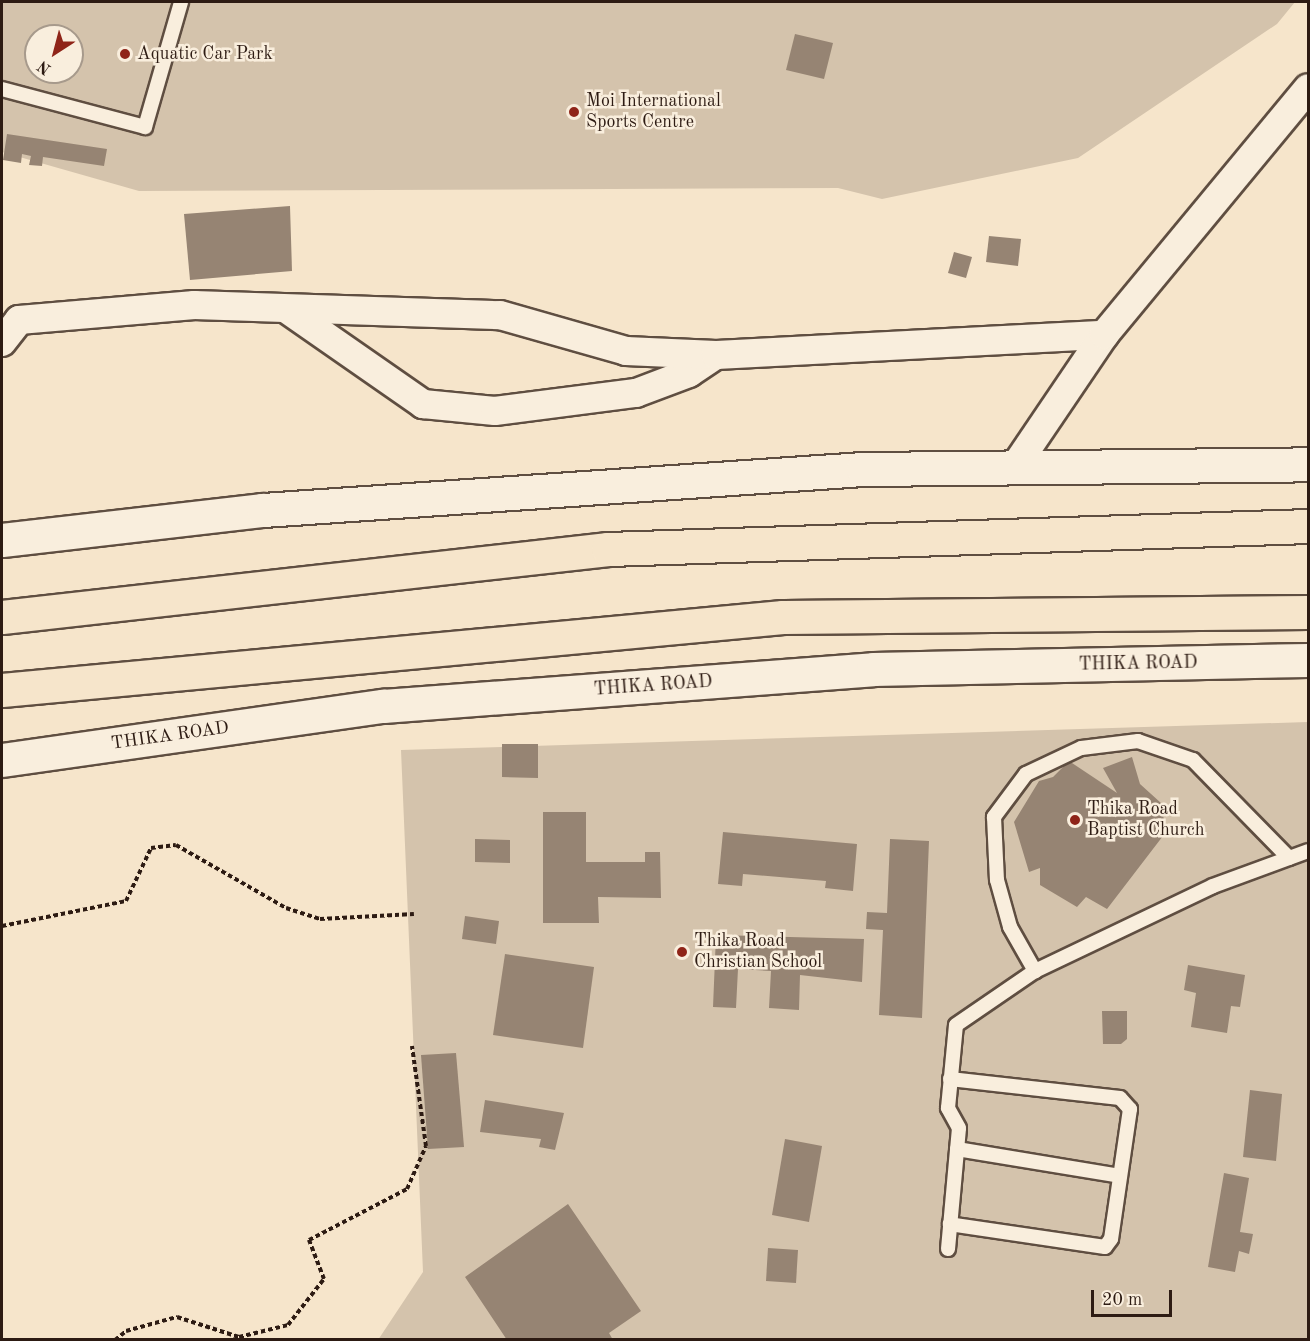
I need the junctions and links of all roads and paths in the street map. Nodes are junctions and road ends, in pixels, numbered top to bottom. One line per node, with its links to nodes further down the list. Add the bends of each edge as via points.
1 (181, 2): 3 (lane, via 145,127)
2 (1308, 88): 6 (street)
3 (2, 89)
4 (288, 310): 5 (street, via 194,305); 8 (street, via 500,315 626,351); 8 (street, via 423,404 495,411 636,393 689,373)
5 (10, 322): 7 (street)
6 (1104, 335): 8 (street); 10 (street)
7 (2, 342)
8 (716, 355)
9 (1308, 464): 10 (main road)
10 (1014, 468): 12 (main road, via 863,469 263,510)
11 (1308, 526): 14 (highway, via 608,549)
12 (2, 540)
13 (1308, 612): 16 (highway, via 783,617)
14 (2, 617)
15 (1308, 660): 17 (main road, THIKA ROAD, via 873,669 383,706)
16 (2, 690)
17 (2, 760)
18 (1308, 851): 19 (lane)
19 (1288, 858): 22 (lane, via 1213,886); 22 (lane, via 1193,760 1138,741 1081,748 1026,774 994,817 998,880 1007,918)
20 (414, 914): 21 (path, via 320,919 286,908 176,845 150,848 126,901)
21 (2, 926)
22 (1035, 971): 24 (lane, via 956,1025)
23 (412, 1046): 29 (path, via 426,1146 407,1189 309,1239 324,1279 288,1325 239,1337 177,1317 126,1331)
24 (950, 1078): 25 (lane, via 948,1108 959,1128); 26 (lane, via 1128,1103)
25 (957, 1149): 26 (lane); 27 (lane)
26 (1120, 1176): 27 (lane, via 1111,1239 1099,1250)
27 (950, 1224): 28 (lane)
28 (948, 1249)
29 (115, 1340)

